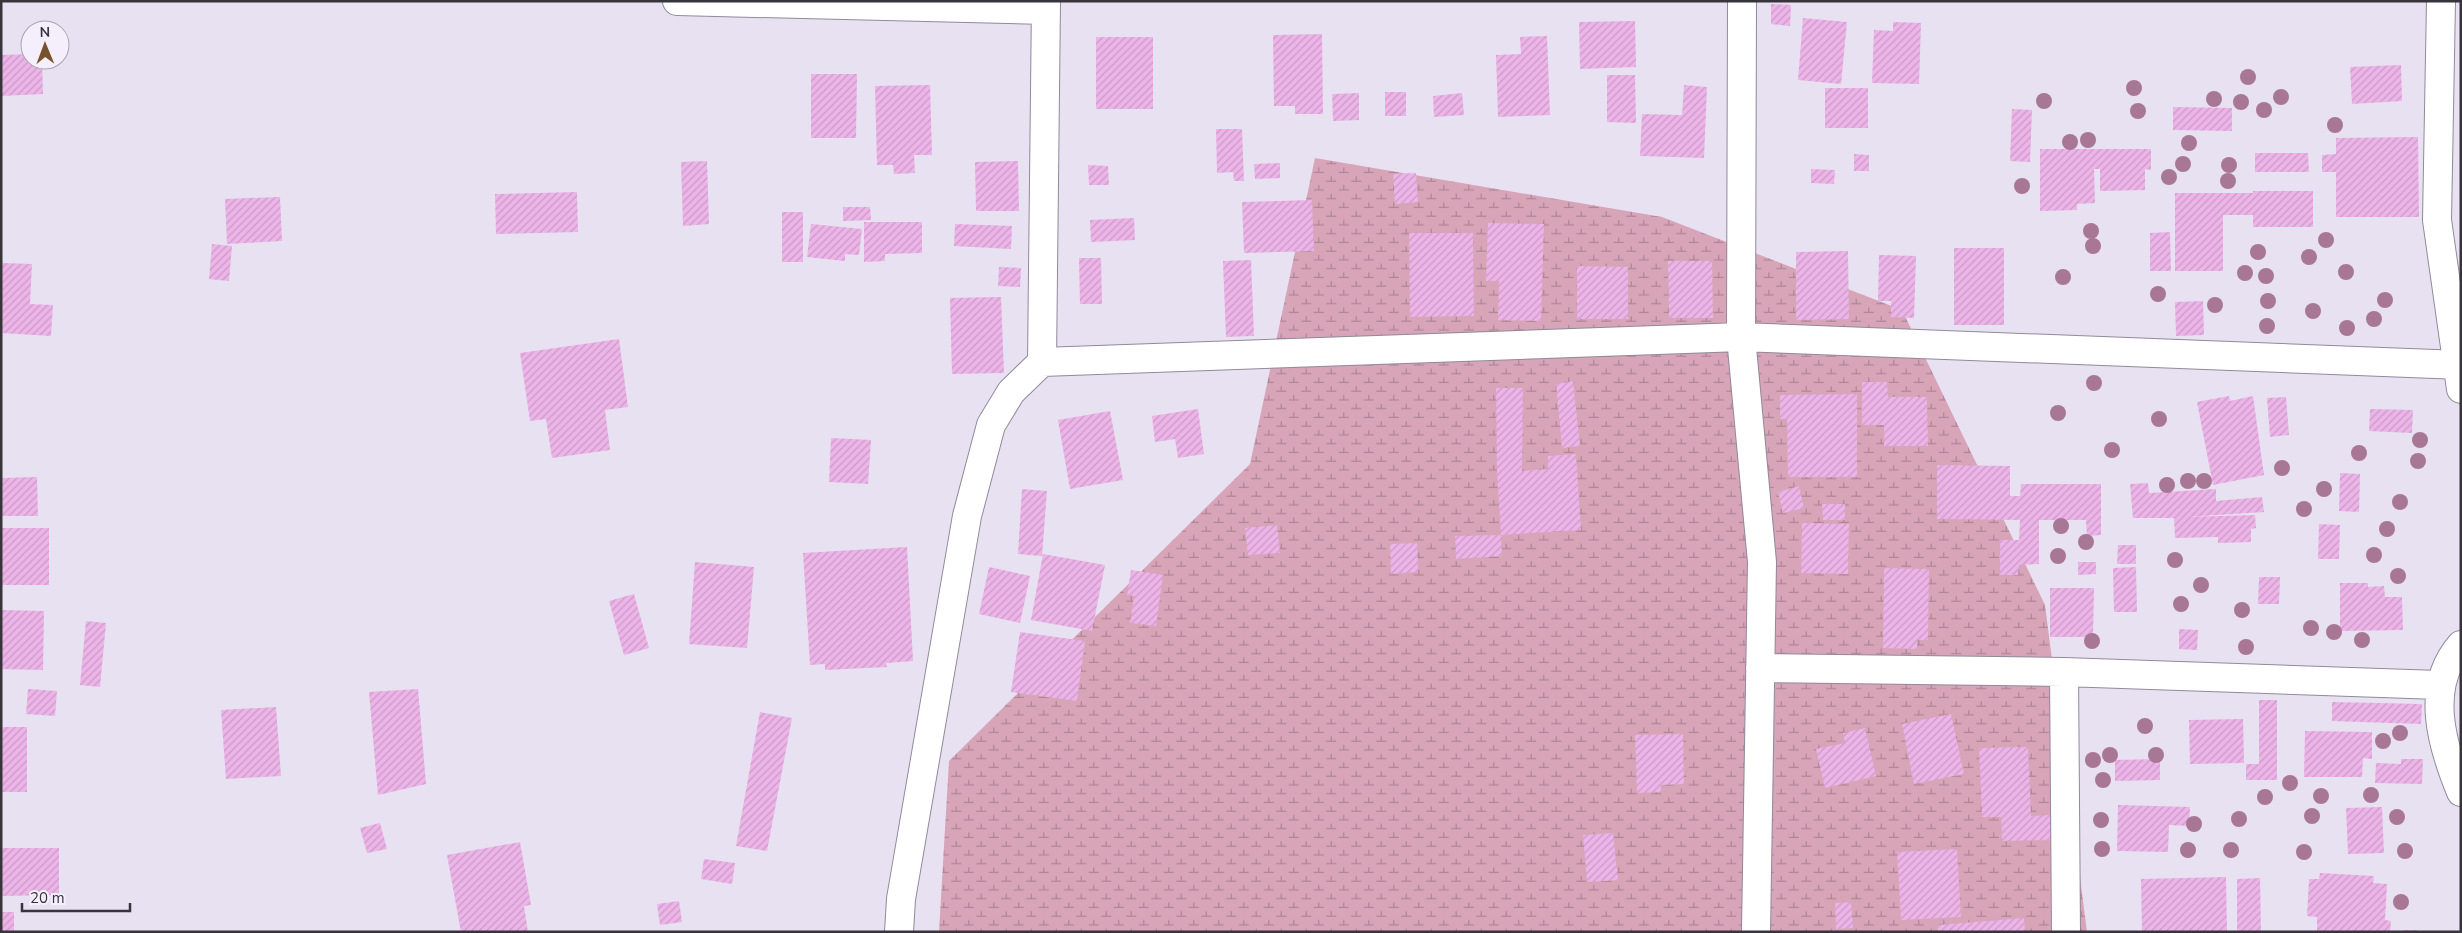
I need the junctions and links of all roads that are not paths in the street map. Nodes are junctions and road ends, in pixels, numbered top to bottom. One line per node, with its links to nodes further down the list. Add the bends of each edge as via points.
1 (677, 1): 4 (street)
2 (1742, 1): 5 (street)
3 (2441, 1): 7 (street, via 2437,220)
4 (1045, 5): 6 (street)
5 (1741, 337): 6 (street); 7 (street); 9 (street, via 1762,562)
6 (1042, 362): 13 (street, via 1011,392 991,425 970,507 901,899)
7 (2459, 373)
8 (2461, 645): 11 (street, via 2452,654)
9 (1760, 668): 10 (street); 14 (street)
10 (2064, 672): 11 (street); 15 (street)
11 (2440, 685): 12 (street, via 2440,726 2450,766)
12 (2461, 792)
13 (899, 932)
14 (1756, 932)
15 (2066, 932)

